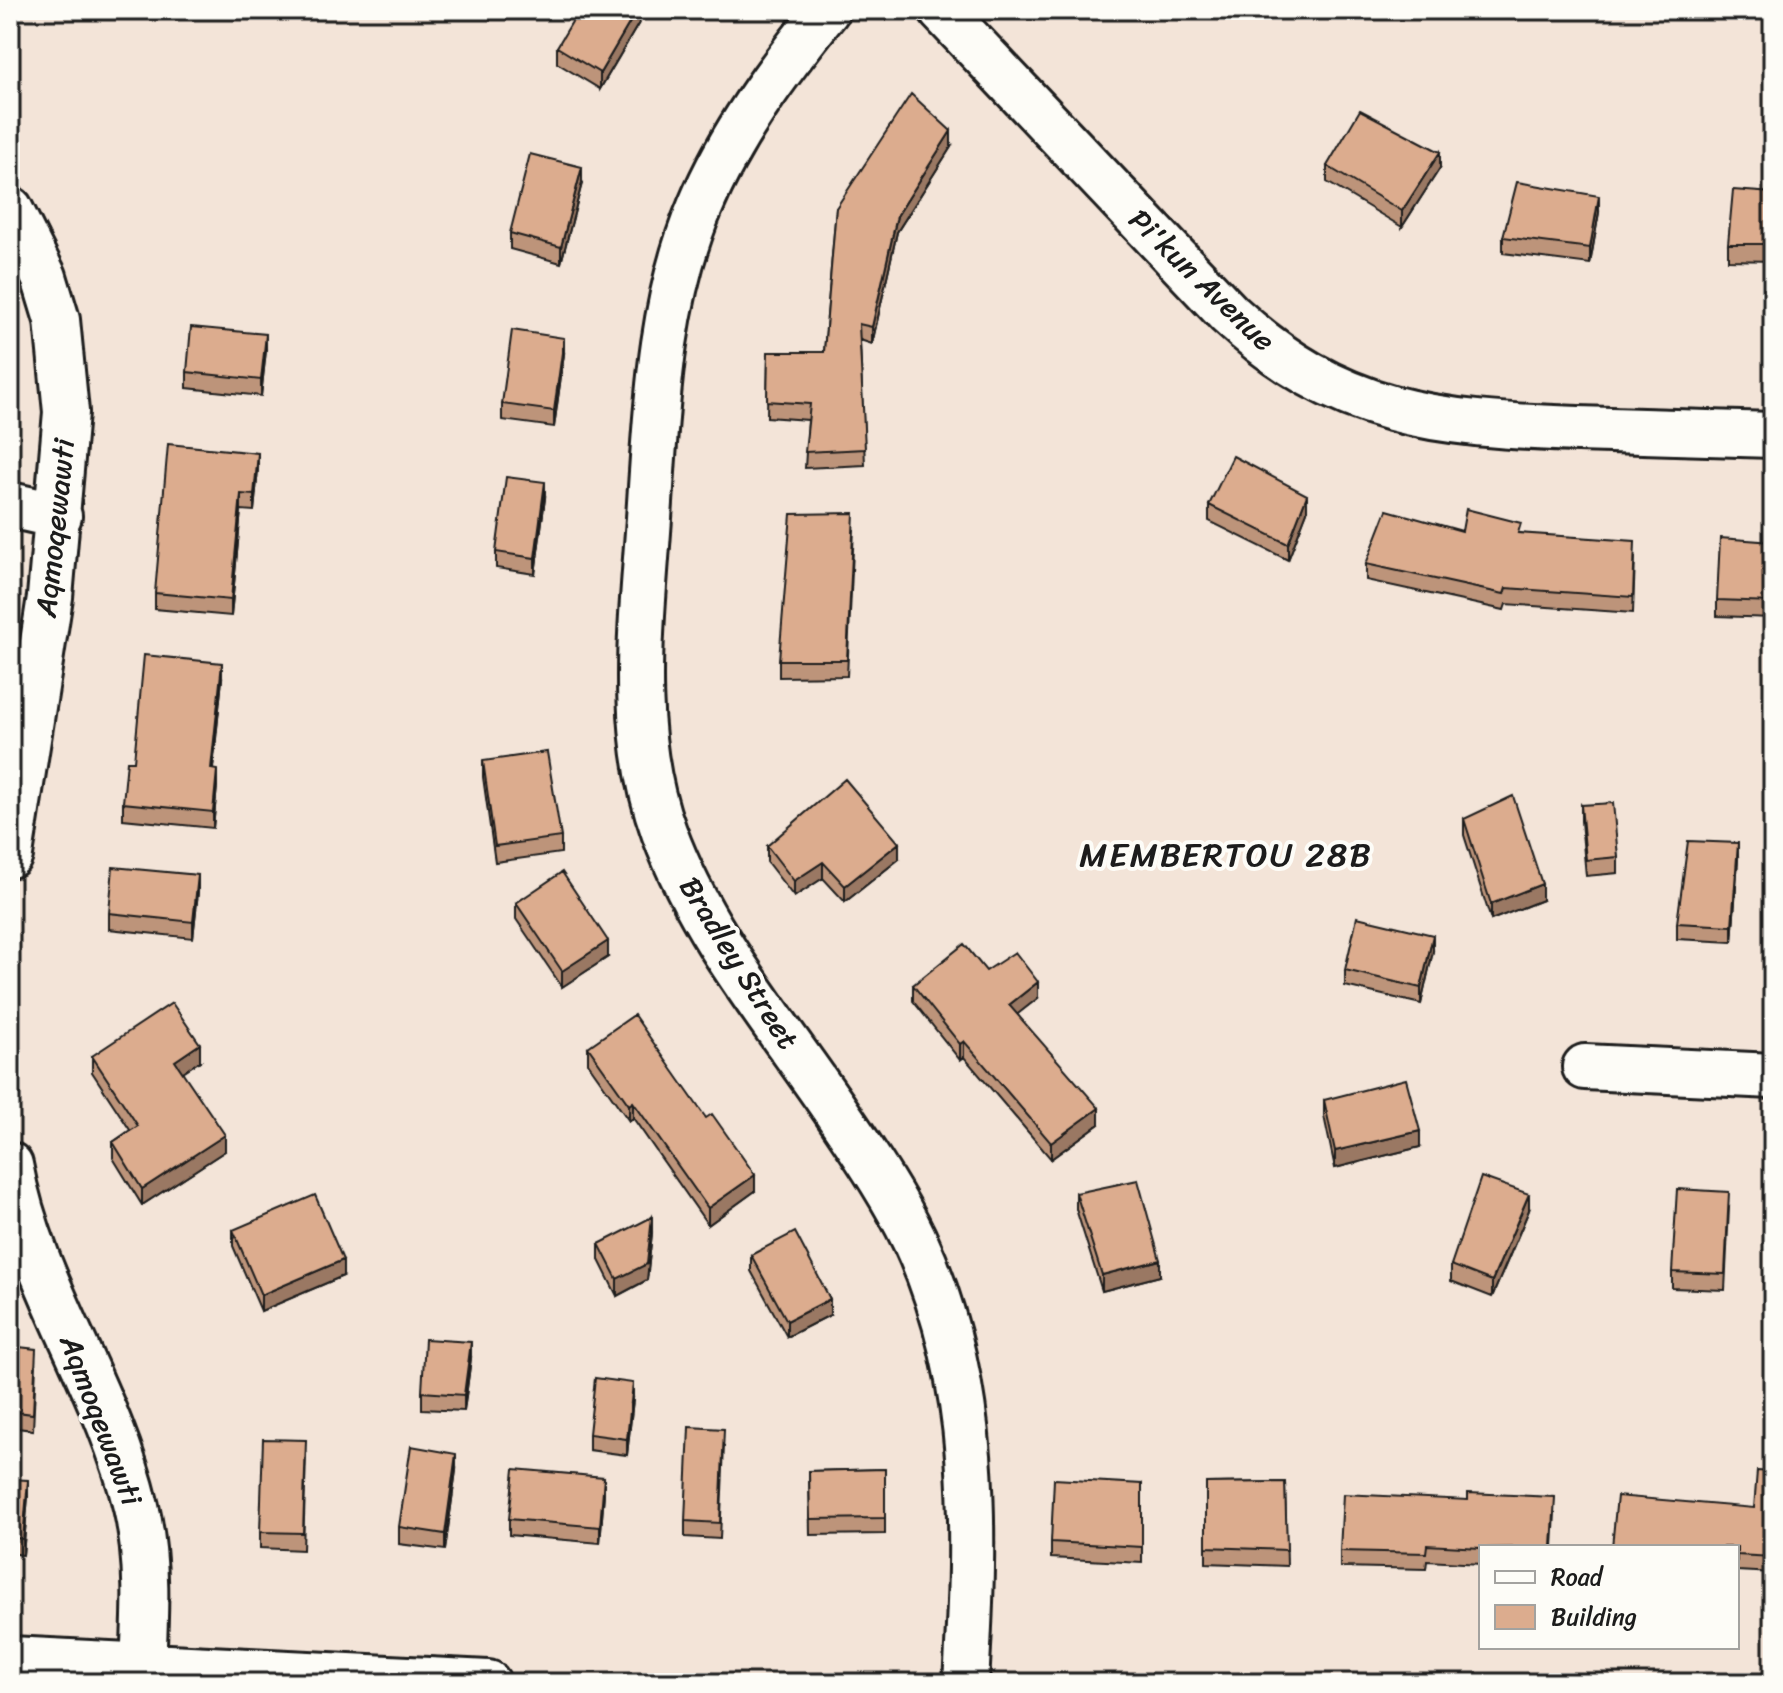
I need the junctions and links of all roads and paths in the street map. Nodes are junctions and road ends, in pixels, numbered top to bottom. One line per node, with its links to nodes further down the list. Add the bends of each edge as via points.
1 (827, 10): 14 (street, Bradley Street, via 733,139 699,208 677,280 657,407 640,688 662,828 690,895 880,1179 913,1238 943,1311 968,1435 972,1580)
2 (941, 10): 4 (street, Pi'kun Avenue, via 1229,314 1309,376 1369,402 1447,421)
3 (10, 209): 6 (street, Aqmoqewawti, via 44,277 61,350 66,412)
4 (1773, 435)
5 (10, 505): 6 (street)
6 (59, 516): 7 (street, Aqmoqewawti)
7 (10, 855)
8 (1585, 1067): 9 (street)
9 (1773, 1076)
10 (10, 1165): 12 (street, Aqmoqewawti, via 29,1239 92,1382 136,1507 147,1586)
11 (10, 1659): 12 (street)
12 (142, 1674): 13 (street)
13 (488, 1683)
14 (966, 1683)

